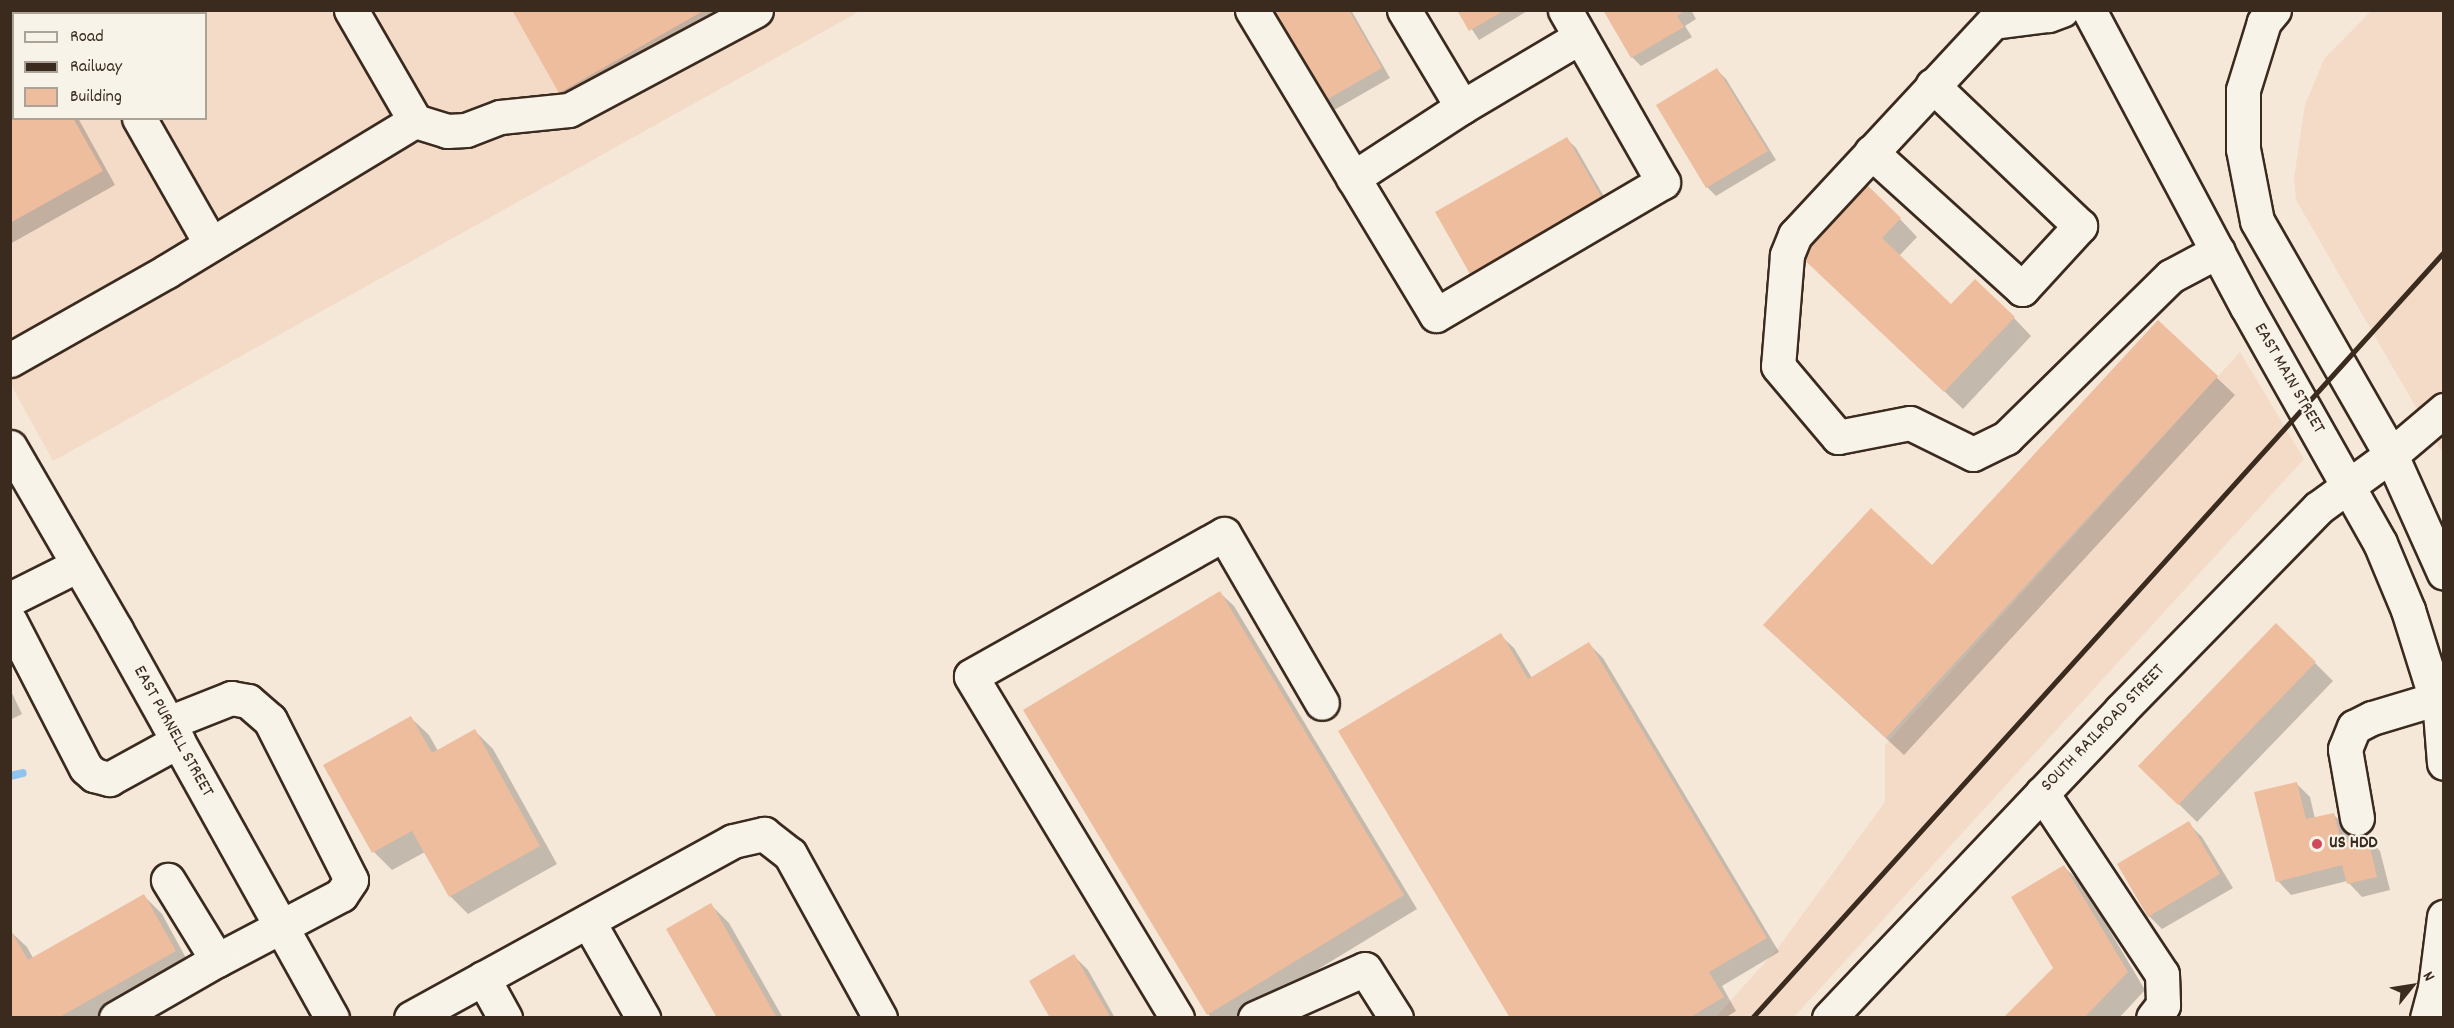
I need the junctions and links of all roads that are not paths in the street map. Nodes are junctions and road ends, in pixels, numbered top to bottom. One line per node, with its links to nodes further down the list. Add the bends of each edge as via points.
1 (351, 10): 12 (street)
2 (756, 10): 12 (street, via 569,110 500,117 466,130 447,131)
3 (1252, 10): 14 (street)
4 (1404, 10): 10 (street)
5 (2062, 10): 9 (street, via 1993,22)
6 (2089, 10): 16 (street, EAST MAIN STREET)
7 (2274, 10): 20 (street, via 2264,22 2243,90 2243,149 2258,221)
8 (1572, 24): 10 (street); 14 (street, via 1663,182 1436,315)
9 (1932, 85): 13 (street); 13 (street, via 2080,226 2073,234 2022,289)
10 (1462, 107): 14 (street)
11 (141, 120): 15 (street)
12 (415, 122): 15 (street)
13 (1871, 152): 16 (street, via 1795,236 1787,255 1778,366 1838,437 1910,423 1973,454 2006,438 2172,276)
14 (1353, 178)
15 (211, 244): 17 (street)
16 (2218, 251): 21 (street, EAST MAIN STREET)
17 (10, 360)
18 (2444, 410): 20 (street, SOUTH RAILROAD STREET)
19 (10, 447): 22 (street, EAST PURNELL STREET)
20 (2391, 455): 21 (street, SOUTH RAILROAD STREET); 23 (street)
21 (2349, 485): 26 (street, EAST MAIN STREET, via 2380,543 2408,610); 30 (street, SOUTH RAILROAD STREET, via 2318,508)
22 (78, 564): 24 (street); 28 (street, EAST PURNELL STREET)
23 (2444, 573)
24 (10, 598)
25 (10, 621): 28 (street, via 86,768 94,775 109,779)
26 (2435, 699): 29 (street, EAST MAIN STREET, via 2440,712); 31 (street, via 2354,727 2345,749)
27 (1323, 703): 44 (street, via 1224,534 971,676)
28 (173, 732): 35 (street, EAST PURNELL STREET); 35 (street, via 231,698 248,701 270,720 351,880 341,895)
29 (2444, 763)
30 (2042, 793): 47 (street, SOUTH RAILROAD STREET); 48 (street, via 2162,974 2163,1005)
31 (2357, 818)
32 (168, 880): 36 (street)
33 (2444, 917): 49 (street, via 2435,988)
34 (588, 921): 37 (street); 42 (street); 43 (street, via 733,841 764,834 790,854)
35 (281, 926): 36 (street); 39 (street, EAST PURNELL STREET)
36 (217, 960): 38 (street)
37 (483, 978): 40 (street); 41 (street)
38 (117, 1017)
39 (332, 1017)
40 (411, 1017)
41 (505, 1017)
42 (644, 1017)
43 (880, 1017)
44 (1177, 1017)
45 (1255, 1017): 46 (street, via 1365,969)
46 (1396, 1017)
47 (1829, 1017)
48 (2153, 1017)
49 (2427, 1017)

